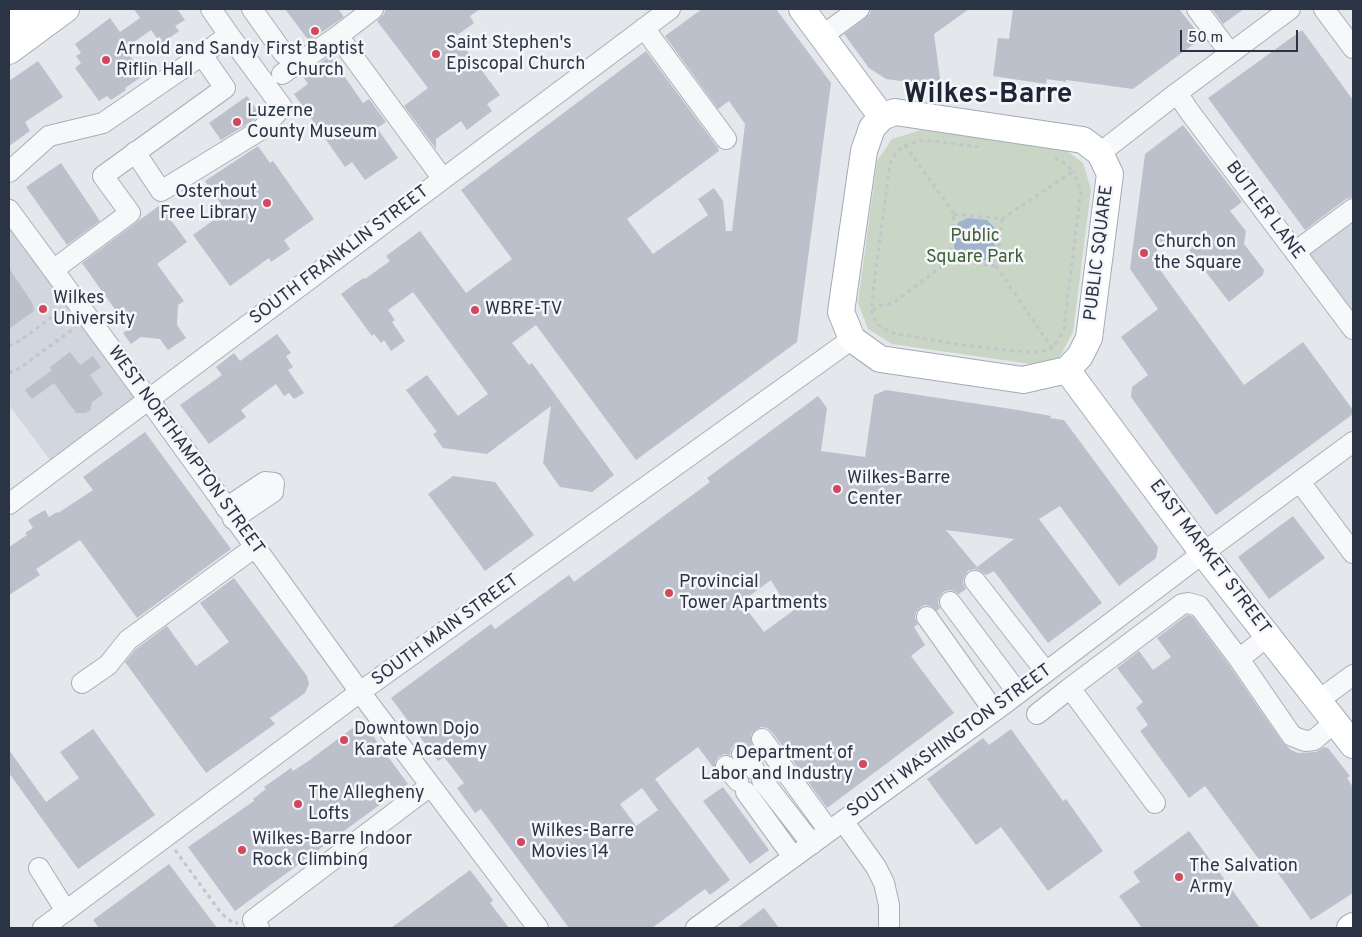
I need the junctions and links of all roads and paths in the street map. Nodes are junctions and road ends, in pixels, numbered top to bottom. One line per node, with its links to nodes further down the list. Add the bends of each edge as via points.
1 (34, 9): 12 (main road)
2 (66, 9): 18 (main road)
3 (211, 9): 14 (street)
4 (252, 9): 15 (street, via 283,64)
5 (373, 9): 15 (street)
6 (670, 9): 13 (street, SOUTH FRANKLIN STREET)
7 (802, 9): 16 (main road)
8 (859, 9): 16 (street)
9 (1197, 9): 19 (street)
10 (1290, 9): 19 (street)
11 (1324, 9): 17 (street)
12 (9, 27)
13 (644, 28): 23 (street); 31 (street, SOUTH FRANKLIN STREET)
14 (229, 35): 20 (street); 26 (street, via 282,107 262,129 161,191)
15 (338, 36): 31 (street)
16 (822, 36): 22 (main road)
17 (1353, 48)
18 (9, 51)
19 (1230, 53): 21 (street)
20 (202, 55): 26 (street, via 225,88); 30 (street, via 103,123 49,136)
21 (1177, 93): 27 (street); 36 (street, BUTLER LANE)
22 (882, 117): 27 (main road, via 895,112 1083,140); 44 (main road, via 872,128 864,151 842,303 841,312)
23 (726, 139)
24 (904, 145): 25 (path, via 926,140); 34 (path); 41 (path, via 890,164)
25 (986, 148)
26 (135, 152): 39 (street, via 103,176 130,213)
27 (1100, 153): 47 (main road, PUBLIC SQUARE, via 1110,174 1090,338)
28 (1053, 156): 29 (path)
29 (1073, 170): 35 (path); 46 (path, via 1081,190 1064,328)
30 (9, 172)
31 (443, 179): 49 (street, SOUTH FRANKLIN STREET)
32 (1353, 209): 36 (street)
33 (9, 210): 39 (street, WEST NORTHAMPTON STREET)
34 (954, 214): 35 (path); 37 (path)
35 (1002, 220): 38 (path)
36 (1295, 252): 43 (street, BUTLER LANE)
37 (949, 261): 38 (path); 41 (path, via 893,303)
38 (996, 266): 46 (path)
39 (52, 270): 49 (street, WEST NORTHAMPTON STREET)
40 (63, 308): 45 (path)
41 (872, 310): 46 (path, via 878,325 892,333 1026,352)
42 (79, 326): 48 (path)
43 (1353, 329)
44 (852, 339): 47 (main road, via 880,359 1023,380); 64 (street, SOUTH MAIN STREET)
45 (9, 346)
46 (1052, 348)
47 (1067, 370): 54 (main road, EAST MARKET STREET)
48 (9, 373)
49 (149, 400): 52 (street, SOUTH FRANKLIN STREET); 53 (street, WEST NORTHAMPTON STREET)
50 (1353, 442): 51 (street, SOUTH WASHINGTON STREET)
51 (1300, 482): 54 (street, SOUTH WASHINGTON STREET); 55 (street)
52 (9, 504)
53 (255, 547): 63 (street, via 128,640 108,665); 64 (street, WEST NORTHAMPTON STREET)
54 (1203, 553): 59 (main road, EAST MARKET STREET); 61 (street, SOUTH WASHINGTON STREET)
55 (1353, 553)
56 (975, 581): 61 (street)
57 (950, 602): 65 (street)
58 (927, 618): 68 (street)
59 (1268, 636): 60 (street); 67 (main road, EAST MARKET STREET)
60 (1239, 659): 66 (street, via 1199,606 1188,602); 70 (street, via 1292,736 1305,741 1314,740)
61 (1043, 674): 65 (street, SOUTH WASHINGTON STREET); 66 (street)
62 (1353, 675): 67 (street)
63 (82, 682)
64 (360, 692): 75 (street, WEST NORTHAMPTON STREET); 78 (street, SOUTH MAIN STREET)
65 (1018, 693): 68 (street, SOUTH WASHINGTON STREET)
66 (1063, 693): 69 (street); 76 (street)
67 (1319, 700): 70 (main road, EAST MARKET STREET)
68 (994, 710): 77 (street, SOUTH WASHINGTON STREET)
69 (1037, 714)
70 (1335, 722): 72 (main road, EAST MARKET STREET)
71 (762, 739): 77 (street)
72 (1353, 745)
73 (753, 767): 79 (street)
74 (737, 780): 80 (street)
75 (430, 786): 83 (street); 86 (street, WEST NORTHAMPTON STREET)
76 (1155, 803)
77 (836, 826): 79 (street, SOUTH WASHINGTON STREET); 88 (street, via 876,867 889,905)
78 (166, 837): 82 (street, SOUTH MAIN STREET); 83 (path, via 221,913 233,923)
79 (812, 844): 80 (street, SOUTH WASHINGTON STREET)
80 (794, 857): 87 (street, SOUTH WASHINGTON STREET)
81 (39, 868): 82 (street)
82 (66, 911): 85 (street, SOUTH MAIN STREET)
83 (256, 924)
84 (1353, 926): 89 (main road)
85 (43, 928)
86 (538, 928)
87 (696, 928)
88 (889, 928)
89 (1350, 928)

